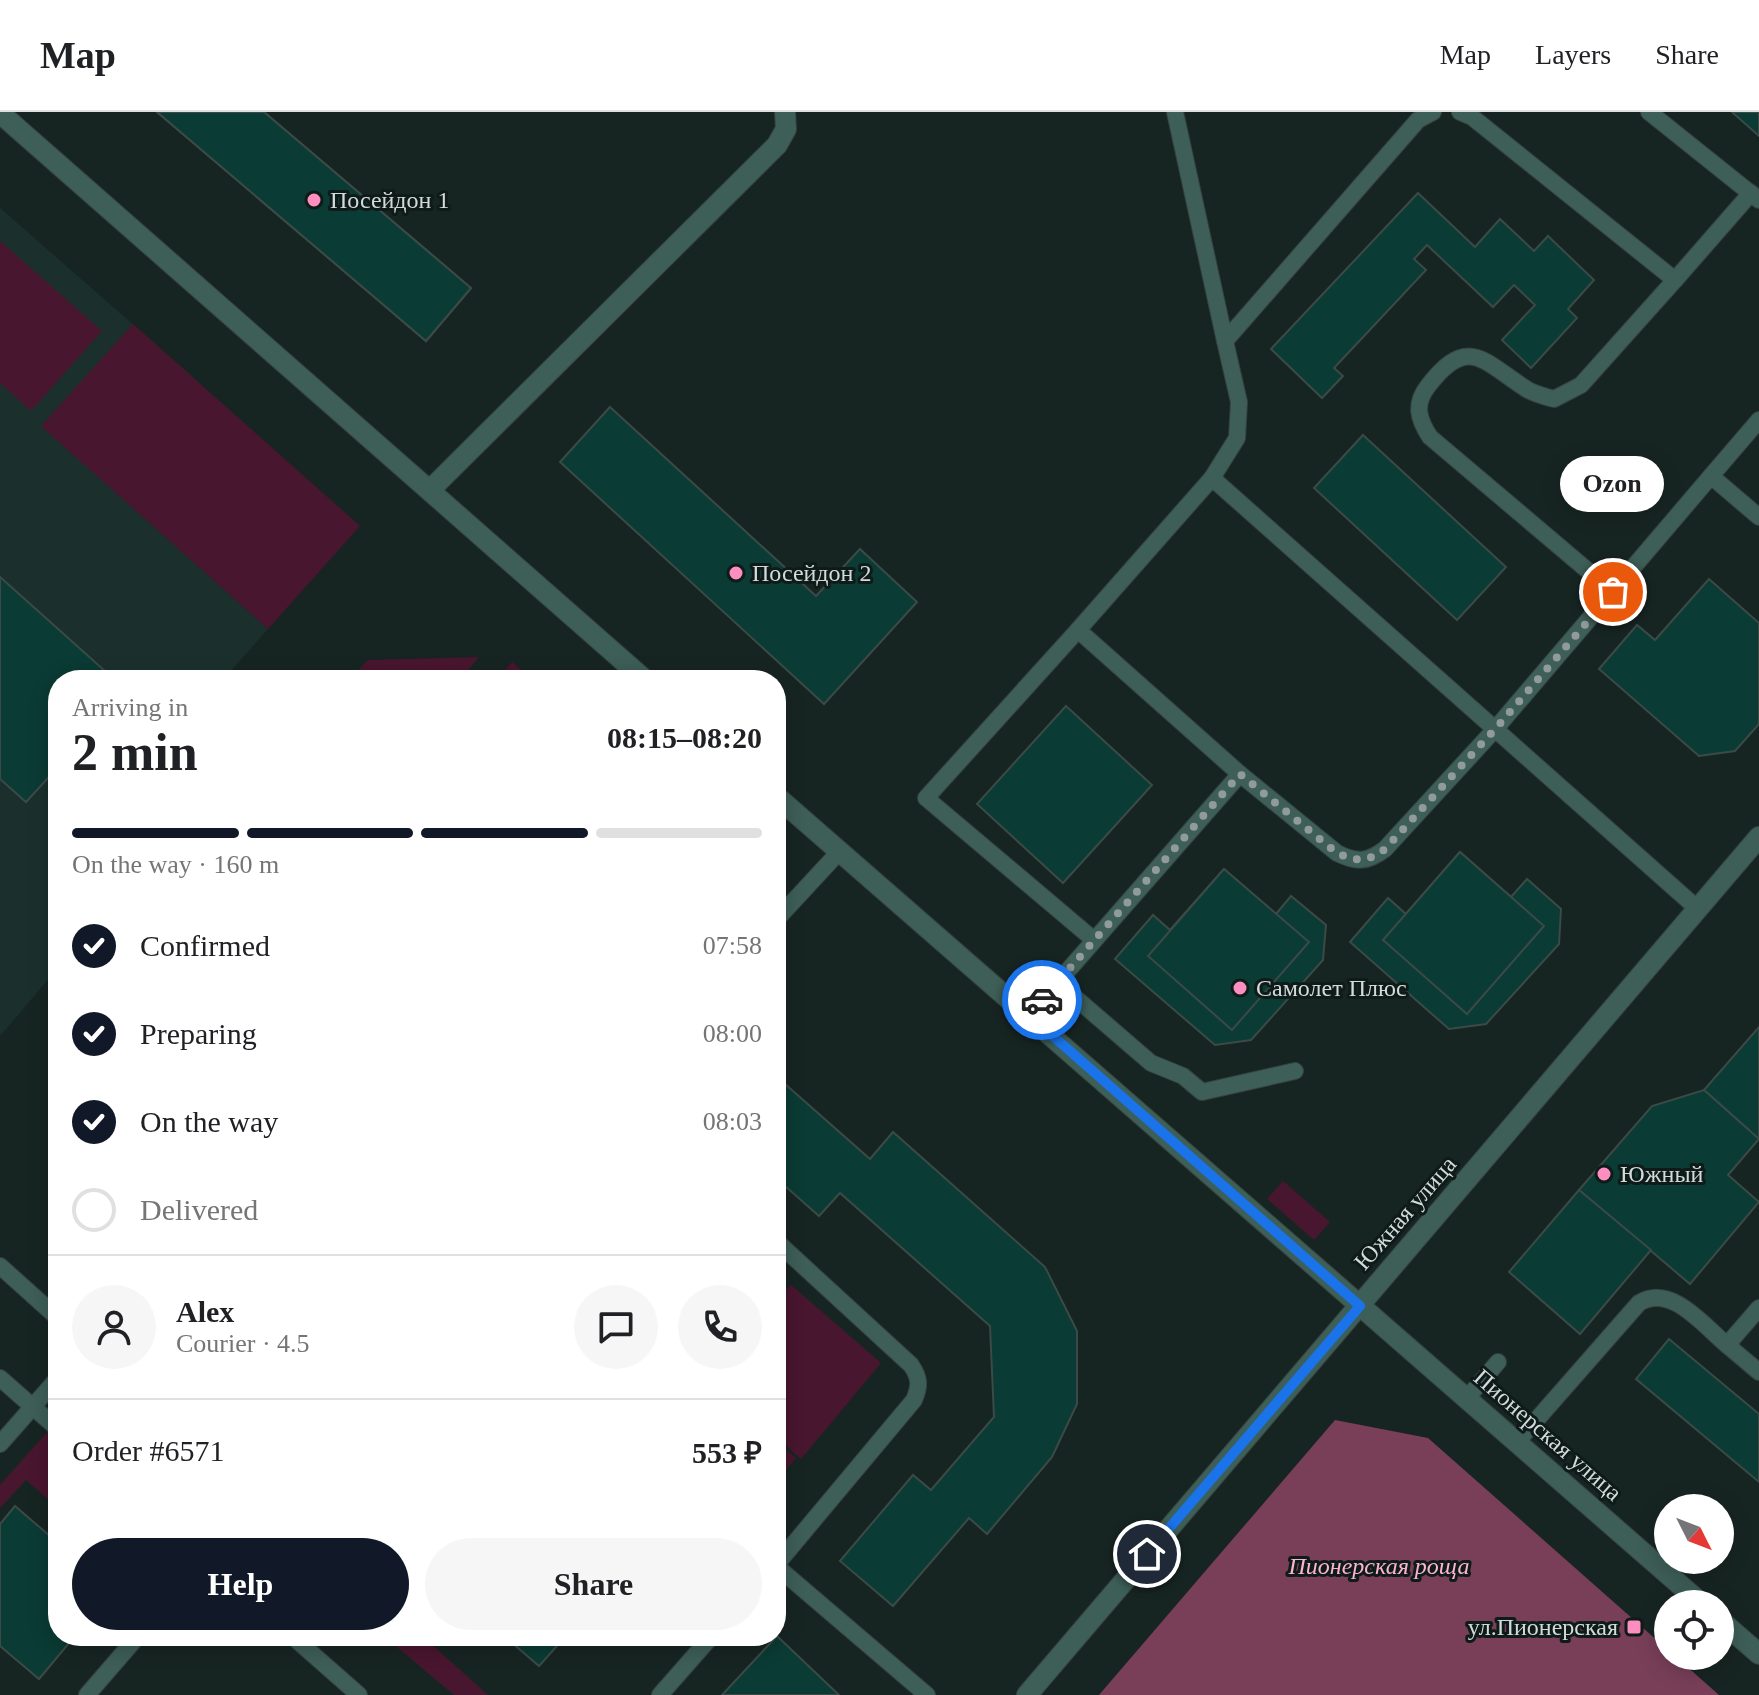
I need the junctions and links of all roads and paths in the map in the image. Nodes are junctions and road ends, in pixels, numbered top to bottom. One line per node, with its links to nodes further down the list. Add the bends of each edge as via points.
1 (785, 112): 13 (street, via 786,129 777,145)
2 (1175, 112): 9 (lane)
3 (1433, 112): 9 (lane, via 1418,120)
4 (1460, 112): 8 (lane)
5 (1649, 112): 7 (lane)
6 (0, 113): 13 (street)
7 (1755, 197): 8 (lane)
8 (1675, 280): 15 (lane, via 1581,385 1554,399 1527,390 1478,355 1446,366 1418,404 1420,422 1430,437)
9 (1225, 341): 12 (lane, via 1239,402 1237,438)
10 (1759, 420): 11 (lane)
11 (1711, 476): 14 (lane); 15 (lane)
12 (1212, 478): 16 (lane); 18 (lane)
13 (431, 489): 17 (street)
14 (1759, 517)
15 (1613, 592): 18 (lane)
16 (1078, 630): 19 (lane); 25 (lane, via 926,798)
17 (634, 670)
18 (1497, 727): 19 (lane, via 1371,860 1353,861 1337,853); 24 (lane)
19 (1240, 774): 25 (lane)
20 (786, 805): 22 (street, Пионерская улица)
21 (1759, 837): 24 (street, Южная улица)
22 (839, 852): 23 (lane); 27 (street, Пионерская улица)
23 (786, 909)
24 (1699, 910): 31 (street, Южная улица)
25 (1094, 940): 26 (lane)
26 (1057, 982): 27 (lane); 28 (lane, via 1151,1063 1183,1076 1202,1092)
27 (1029, 1015): 31 (street, Пионерская улица)
28 (1295, 1071)
29 (786, 1250): 44 (lane, via 911,1365 919,1388)
30 (0, 1266): 33 (lane)
31 (1360, 1306): 39 (street, Пионерская улица); 56 (street, Южная улица)
32 (1759, 1308): 34 (lane)
33 (48, 1309)
34 (1727, 1345): 36 (lane); 42 (lane, via 1673,1300 1649,1296)
35 (1498, 1362): 39 (lane)
36 (1759, 1372)
37 (0, 1378): 40 (lane)
38 (48, 1390): 40 (lane)
39 (1467, 1398): 42 (street, Пионерская улица)
40 (33, 1407): 41 (lane); 43 (lane)
41 (48, 1420)
42 (1517, 1442): 46 (street, Пионерская улица)
43 (0, 1444)
44 (786, 1553)
45 (786, 1574): 55 (lane)
46 (1686, 1590)
47 (1734, 1632): 51 (street)
48 (129, 1646): 52 (lane)
49 (303, 1646): 53 (lane)
50 (702, 1646): 54 (lane)
51 (1759, 1654)
52 (87, 1695)
53 (359, 1695)
54 (660, 1695)
55 (927, 1695)
56 (1027, 1695)

